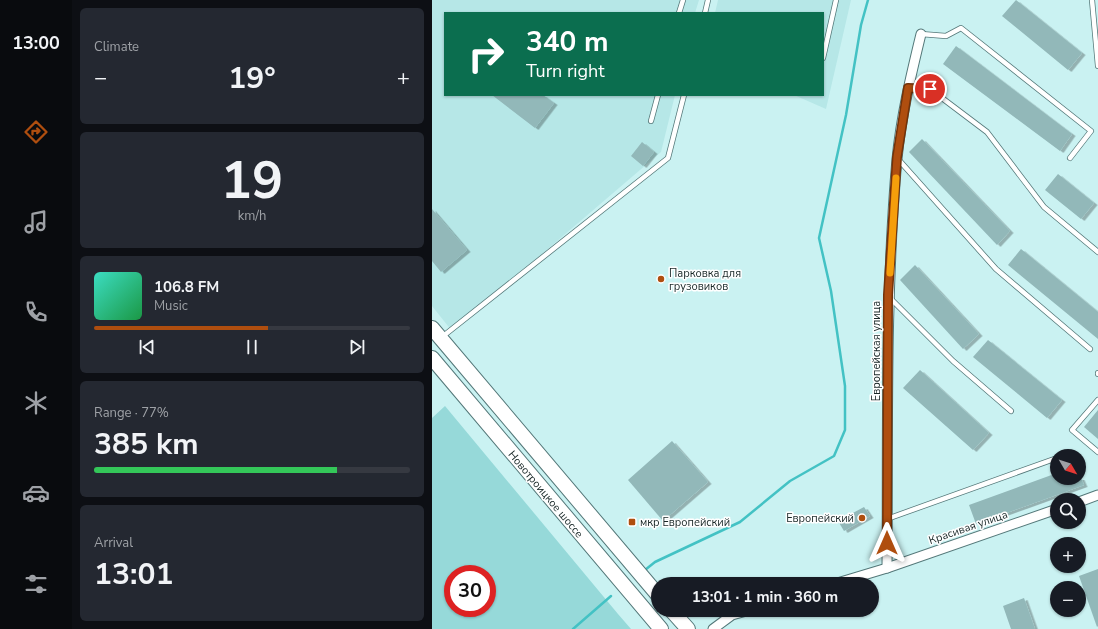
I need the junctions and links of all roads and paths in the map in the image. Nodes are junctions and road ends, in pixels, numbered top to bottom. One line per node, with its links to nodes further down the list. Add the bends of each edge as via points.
1 (683, 0): 5 (lane)
2 (708, 0): 6 (lane)
3 (836, 0): 8 (lane)
4 (1093, 0): 9 (lane)
5 (679, 12)
6 (705, 12)
7 (920, 34): 10 (street, Европейская улица); 15 (lane, via 946,36 961,28 1091,131)
8 (824, 54)
9 (1098, 66)
10 (908, 88): 14 (street, Европейская улица); 16 (lane, via 930,89 987,132 1044,207)
11 (658, 96): 13 (lane)
12 (684, 96): 18 (lane, via 668,158)
13 (651, 122)
14 (897, 157): 17 (street, Европейская улица); 19 (lane, via 996,269)
15 (1070, 158)
16 (1098, 252)
17 (888, 295): 22 (lane, via 953,361); 28 (street, Европейская улица)
18 (436, 333): 31 (main road, Новотроицкое шоссе)
19 (1090, 349)
20 (432, 358): 34 (main road, Новотроицкое шоссе)
21 (1098, 400): 23 (lane, via 1072,430)
22 (1011, 411)
23 (1098, 452)
24 (1050, 461): 28 (lane)
25 (1098, 495): 26 (street)
26 (1086, 499)
27 (1050, 511): 29 (street, Красивая улица)
28 (888, 519): 29 (street, Европейская улица)
29 (887, 568): 30 (street)
30 (857, 577)
31 (651, 587)
32 (677, 617): 35 (main road)
33 (729, 617): 36 (street)
34 (661, 629)
35 (688, 629)
36 (713, 629)

